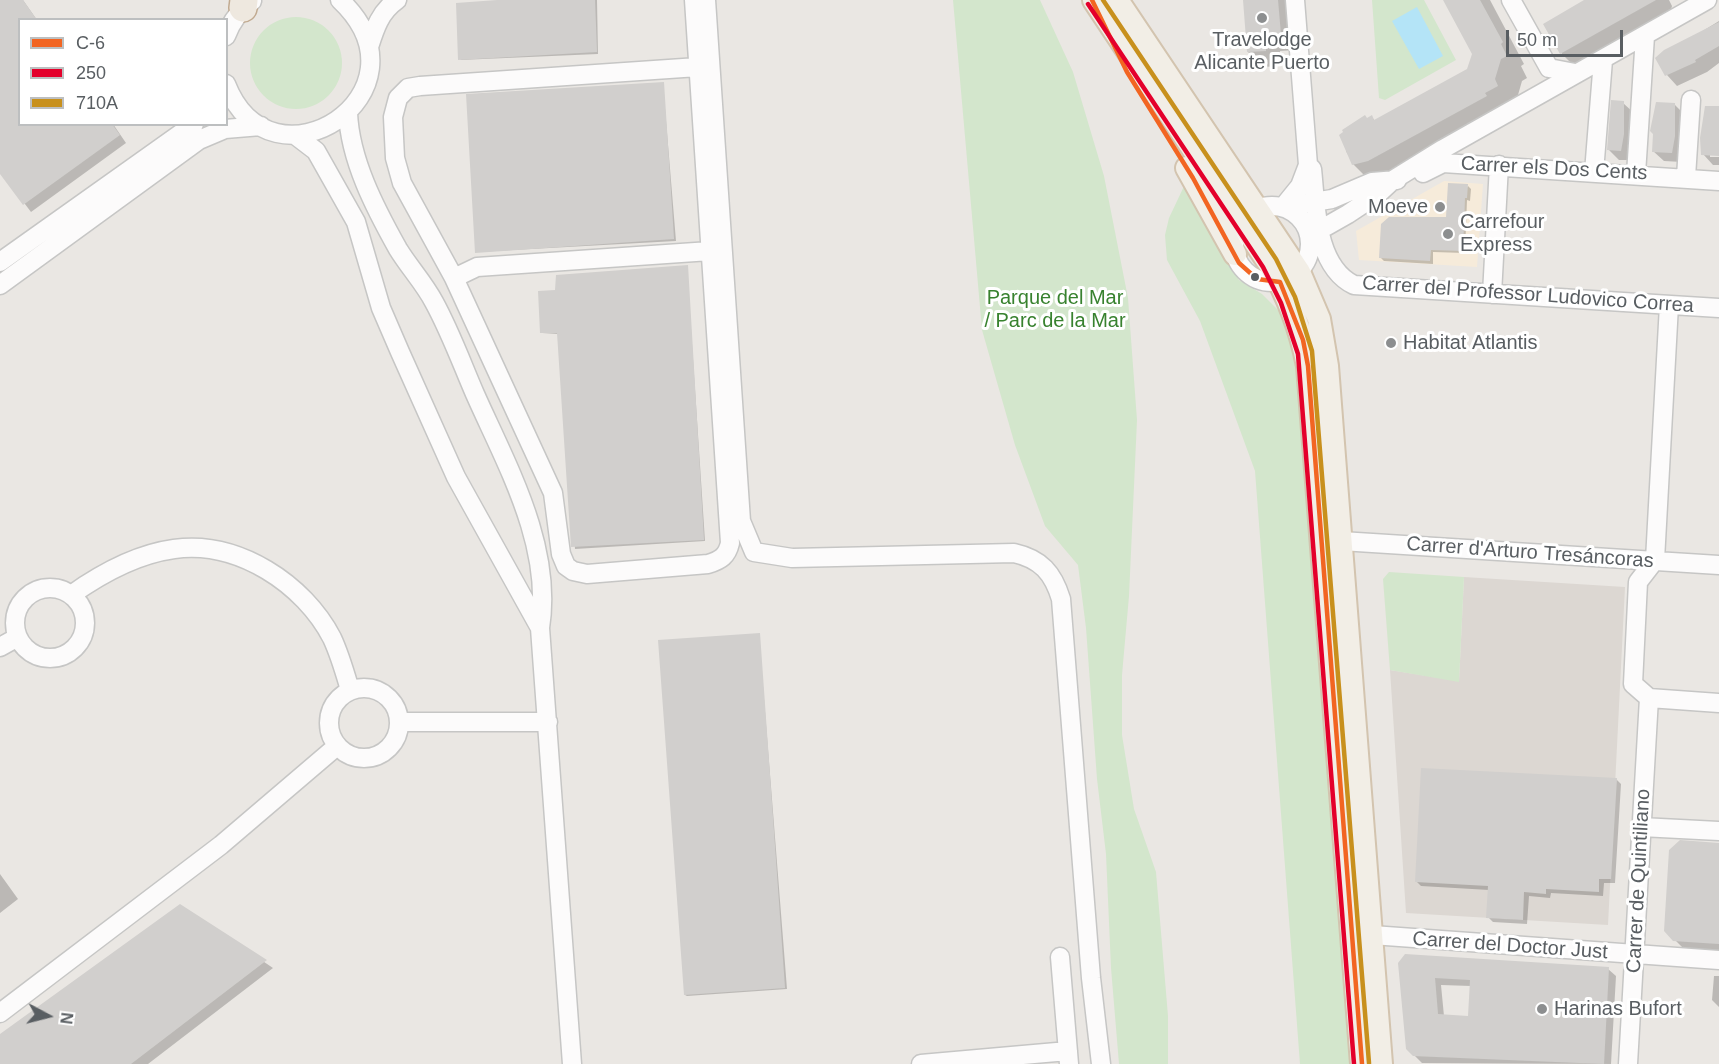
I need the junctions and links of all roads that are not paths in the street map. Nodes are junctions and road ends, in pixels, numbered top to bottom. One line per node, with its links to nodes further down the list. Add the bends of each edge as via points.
1 (340, 0): 13 (street, via 358,21)
2 (397, 0): 13 (street, via 376,23)
3 (694, 0): 15 (street)
4 (706, 0): 66 (street, via 741,521 754,552 792,558 1014,553 1031,557 1056,582 1061,599)
5 (1093, 0): 32 (main road); 35 (main road, via 1127,72)
6 (1117, 0): 32 (main road)
7 (1295, 0): 23 (street)
8 (1511, 0): 16 (street, via 1549,68)
9 (247, 2): 11 (street)
10 (1695, 3): 12 (street)
11 (228, 31)
12 (1645, 36): 14 (street); 26 (street)
13 (369, 47): 19 (street, via 369,71 362,94)
14 (1603, 60): 16 (street); 25 (street)
15 (698, 67): 34 (street); 38 (street, via 408,88 398,98 393,117 395,158 402,183)
16 (1575, 74): 28 (street)
17 (228, 89): 21 (street, via 244,113)
18 (1691, 100): 27 (street)
19 (348, 113): 22 (street, via 323,129); 47 (street, via 356,160 399,250 434,302 527,516 543,586)
20 (191, 126): 36 (street)
21 (261, 126): 22 (street); 39 (street, via 225,129 199,140)
22 (295, 135): 47 (street, via 316,151 356,222 381,308 456,477)
23 (1308, 165): 30 (street, via 1312,169); 31 (street, via 1300,186)
24 (1499, 165): 25 (street, Carrer els Dos Cents); 28 (street, Carrer els Dos Cents, via 1443,163 1415,178); 40 (street)
25 (1594, 172): 26 (street, Carrer els Dos Cents)
26 (1636, 174): 27 (street, Carrer els Dos Cents)
27 (1686, 177): 29 (street, Carrer els Dos Cents)
28 (1393, 180): 30 (street, Carrer els Dos Cents, via 1372,182); 33 (street)
29 (1719, 181)
30 (1316, 203): 31 (street, Carrer els Dos Cents); 33 (street)
31 (1283, 207): 32 (street, Carrer els Dos Cents, via 1268,206); 33 (street)
32 (1249, 215): 35 (street, via 1234,237); 37 (main road)
33 (1317, 237): 37 (street, via 1306,261); 40 (street, Carrer del Professor Ludovico Correa, via 1338,273 1354,285)
34 (710, 251): 38 (street, via 477,267); 38 (street, via 730,543 721,560 708,564 586,574 566,566 553,493)
35 (1235, 254): 37 (street, via 1252,277 1266,282)
36 (0, 262)
37 (1290, 277): 43 (main road, via 1310,293 1324,341); 67 (main road, via 1308,366)
38 (454, 278)
39 (0, 285)
40 (1492, 294): 41 (street, Carrer del Professor Ludovico Correa)
41 (1669, 305): 42 (street, Carrer del Professor Ludovico Correa); 44 (street)
42 (1719, 308)
43 (1341, 541): 44 (street, Carrer d'Arturo Tresáncoras); 58 (main road)
44 (1655, 560): 45 (street, Carrer d'Arturo Tresáncoras); 51 (street, via 1638,582 1633,684)
45 (1719, 565)
46 (71, 595): 48 (street, via 51,588 31,594 17,613); 48 (street, via 84,614 85,626 82,637 67,654 44,658 33,654); 50 (street, via 112,569 148,554 176,548 235,557 260,566 302,596 332,638)
47 (540, 628): 54 (street)
48 (18, 637): 49 (street)
49 (0, 647)
50 (350, 690): 53 (street, via 362,687 384,693 392,700); 55 (street, via 341,696 330,714 329,725)
51 (1649, 698): 52 (street); 56 (street, Carrer de Quintiliano)
52 (1719, 703)
53 (400, 722): 54 (street); 55 (street, via 393,744 375,757 354,757)
54 (548, 722): 64 (street)
55 (337, 746): 62 (street, via 222,845)
56 (1641, 827): 57 (street); 59 (street, Carrer de Quintiliano)
57 (1719, 831)
58 (1372, 935): 59 (street, Carrer del Doctor Just); 68 (main road)
59 (1635, 956): 61 (street, Carrer del Doctor Just); 69 (street, Carrer de Quintiliano)
60 (1060, 957): 63 (street)
61 (1719, 960)
62 (0, 1013)
63 (1069, 1057): 65 (street)
64 (572, 1064)
65 (921, 1064)
66 (1101, 1064)
67 (1362, 1064)
68 (1381, 1064)
69 (1628, 1064)

